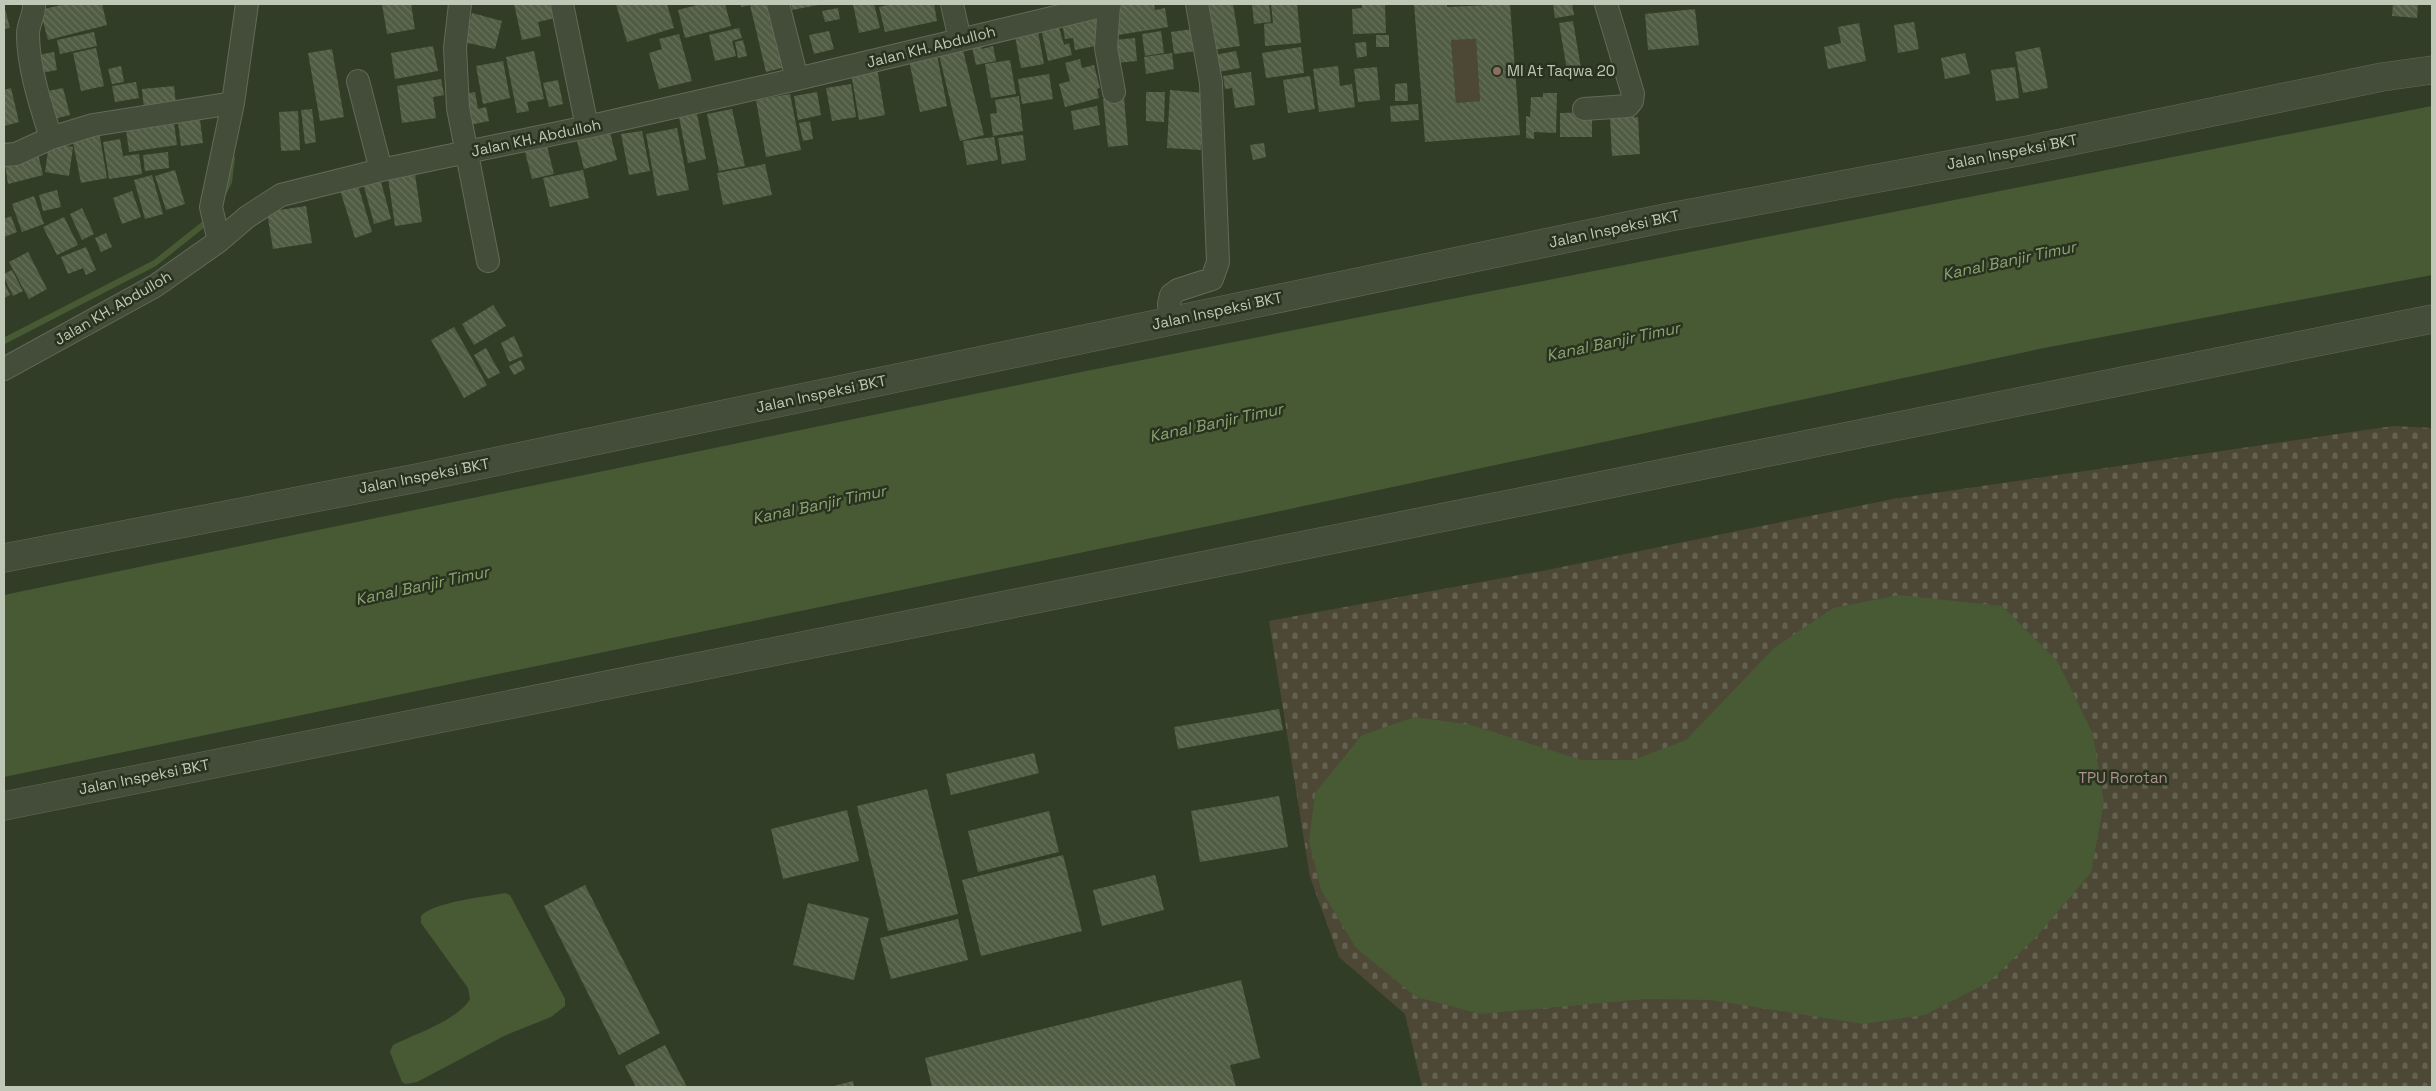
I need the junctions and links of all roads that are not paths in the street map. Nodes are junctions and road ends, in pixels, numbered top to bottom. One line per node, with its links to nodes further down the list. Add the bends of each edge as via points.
1 (34, 4): 18 (street, via 28,32 29,50)
2 (247, 4): 15 (street)
3 (460, 4): 19 (street, via 455,76)
4 (562, 4): 17 (street)
5 (778, 4): 12 (street)
6 (952, 4): 10 (street)
7 (1109, 4): 10 (street, Jalan KH. Abdulloh); 14 (street, via 1106,48)
8 (1197, 4): 25 (street, via 1212,82 1218,262 1212,279 1171,295)
9 (1606, 4): 16 (street, via 1633,94 1632,101 1628,106)
10 (960, 40): 12 (street, Jalan KH. Abdulloh)
11 (2432, 70): 25 (street, Jalan Inspeksi BKT, via 2382,77 2023,151 1670,217)
12 (797, 80): 17 (street, Jalan KH. Abdulloh)
13 (358, 81): 21 (street)
14 (1114, 92)
15 (233, 103): 18 (street, via 92,125); 22 (street)
16 (1584, 109)
17 (586, 128): 19 (street, Jalan KH. Abdulloh)
18 (51, 138): 20 (street, via 16,154)
19 (466, 152): 21 (street, Jalan KH. Abdulloh); 23 (street)
20 (4, 155)
21 (381, 170): 22 (street, Jalan KH. Abdulloh, via 281,194 247,216)
22 (215, 224): 26 (street, Jalan KH. Abdulloh, via 155,286)
23 (488, 261)
24 (2432, 320): 28 (street, Jalan Inspeksi BKT)
25 (1172, 321): 27 (street, Jalan Inspeksi BKT, via 417,478)
26 (4, 369)
27 (4, 558)
28 (4, 806)

